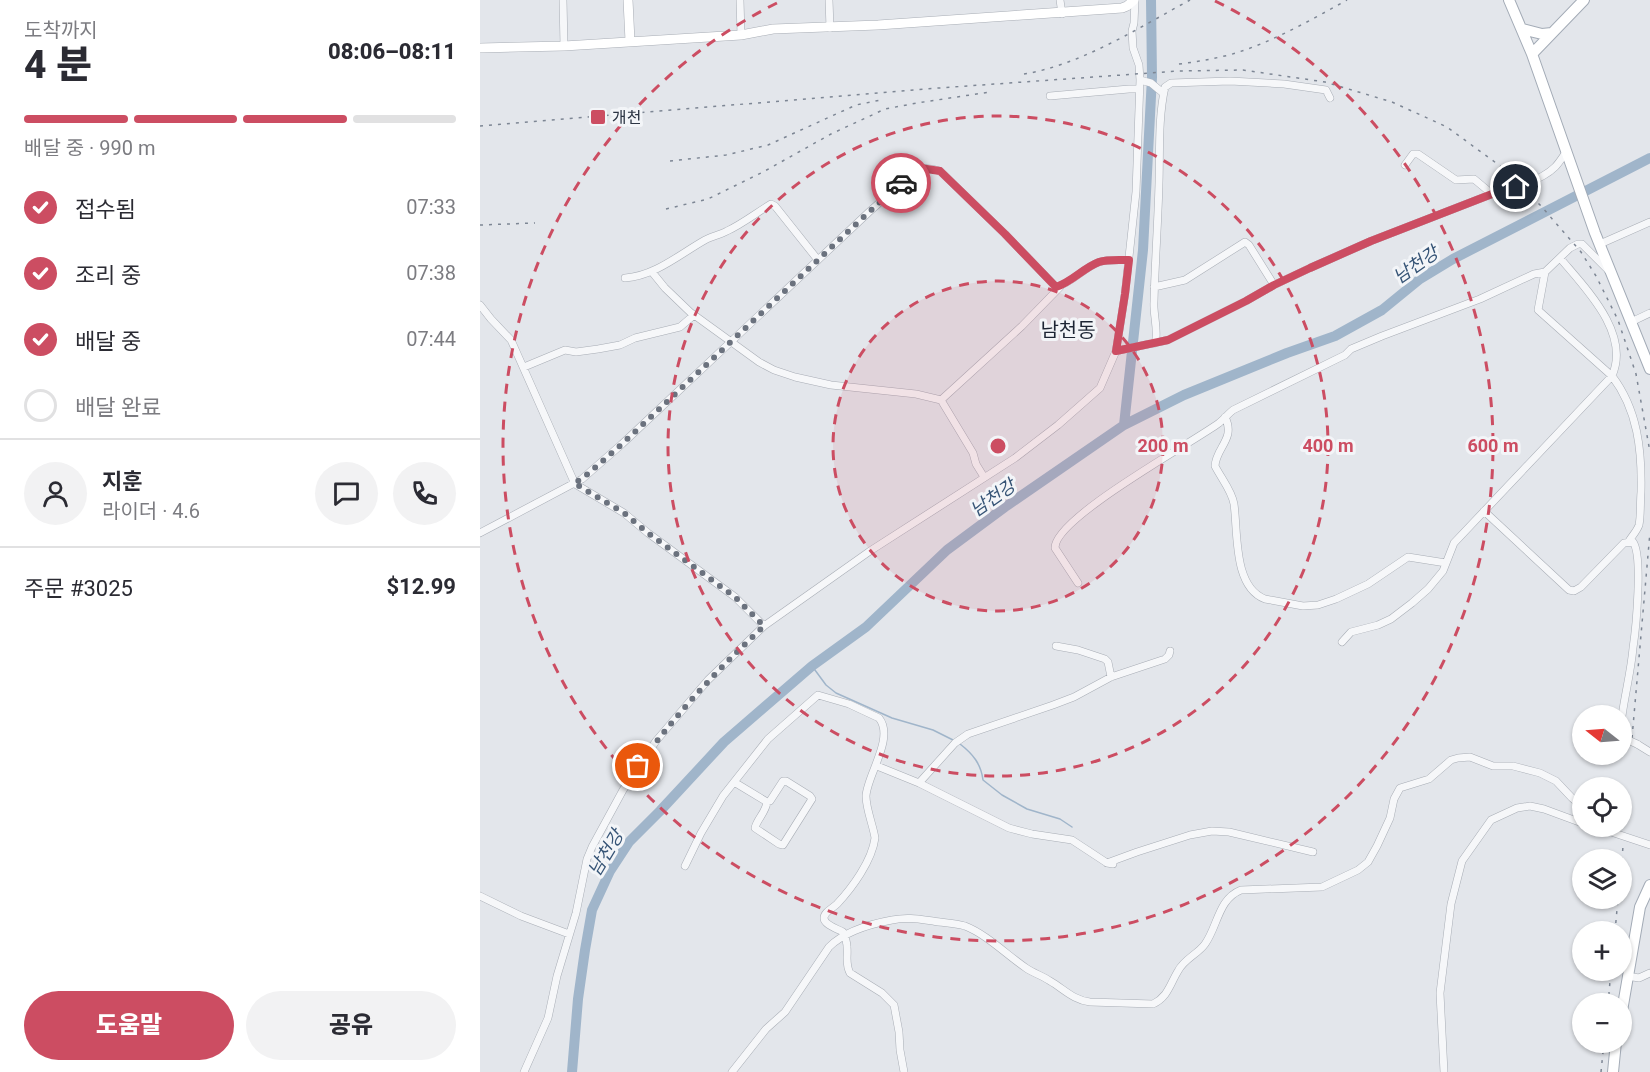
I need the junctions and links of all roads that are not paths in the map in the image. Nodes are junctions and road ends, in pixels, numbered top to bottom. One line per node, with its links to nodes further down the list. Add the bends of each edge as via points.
1 (562, 0): 15 (street)
2 (628, 0): 14 (main road)
3 (740, 0): 13 (street)
4 (828, 0): 10 (street)
5 (1060, 0): 9 (street)
6 (1134, 0): 9 (main road, via 1122,8); 18 (street, via 1133,41)
7 (1509, 0): 11 (main road)
8 (1584, 0): 12 (main road)
9 (1062, 14): 10 (main road)
10 (830, 28): 13 (main road, via 773,29)
11 (1522, 29): 12 (main road); 17 (main road)
12 (1552, 33): 17 (main road)
13 (741, 35): 14 (main road)
14 (630, 41): 15 (main road)
15 (564, 46): 16 (main road)
16 (480, 48)
17 (1532, 54): 23 (main road)
18 (1140, 80): 19 (street); 20 (street)
19 (1139, 89): 21 (street); 30 (street, via 1136,192)
20 (1163, 93): 22 (street, via 1171,83 1230,81 1326,90); 37 (street)
21 (1050, 96)
22 (1330, 98)
23 (1567, 151): 25 (street, via 1543,176); 27 (main road)
24 (1405, 165): 25 (street, via 1413,154 1418,154 1456,180 1479,181)
25 (1492, 194): 35 (street, via 1371,241)
26 (1650, 222): 27 (street)
27 (1600, 244): 33 (main road)
28 (1560, 258): 32 (street); 33 (street, via 1570,248 1582,244); 47 (street, via 1598,303 1609,325 1617,352)
29 (818, 260): 31 (street, via 771,204); 36 (street, via 914,172 920,168 933,169 940,171 1056,287); 42 (street)
30 (1129, 260): 36 (street, via 1096,263); 44 (street)
31 (652, 272): 34 (street); 40 (street)
32 (1545, 272): 47 (street, via 1538,310); 49 (street, via 1351,349)
33 (1612, 275): 41 (main road)
34 (626, 278)
35 (1274, 285): 37 (street, via 1245,242 1185,280); 43 (street, via 1185,332)
36 (1060, 286): 48 (street)
37 (1154, 287): 43 (street, via 1158,338)
38 (480, 305): 45 (street, via 511,340)
39 (1650, 313): 41 (street)
40 (694, 315): 42 (street); 45 (street, via 680,327 620,345 565,350)
41 (1631, 322): 46 (main road)
42 (730, 342): 48 (street, via 759,362 795,377); 51 (street, via 622,444)
43 (1155, 343): 44 (street)
44 (1119, 350): 50 (street, via 1100,388 1015,458)
45 (524, 367): 51 (street)
46 (1650, 369)
47 (1612, 376): 52 (street); 54 (street, via 1630,410 1639,441 1639,524)
48 (941, 400): 50 (street)
49 (1225, 417): 55 (street, via 1227,438 1215,466 1232,495 1241,565 1247,584 1258,596 1310,607 1363,586 1408,557); 56 (street, via 1067,525 1055,548)
50 (984, 477): 57 (street)
51 (574, 483): 53 (street); 57 (street, via 624,513 735,597)
52 (1484, 511): 54 (street, via 1569,590 1581,587); 55 (street, via 1454,543)
53 (480, 533)
54 (1629, 541): 62 (street, via 1635,545 1637,554 1637,582 1634,648)
55 (1446, 563): 58 (street, via 1428,589 1400,613 1378,625 1351,632)
56 (1078, 583)
57 (764, 626): 77 (street, via 708,680 638,766 592,847)
58 (1342, 642)
59 (1056, 646): 61 (street, via 1105,659)
60 (1170, 651): 61 (street, via 1165,659)
61 (1111, 677): 67 (street, via 1074,697 968,734 955,742)
62 (1624, 705)
63 (1632, 742): 64 (street, bridge)
64 (1650, 752)
65 (877, 766): 66 (street, via 882,721 862,709 818,695 768,739); 67 (street); 78 (street, via 866,796 874,844 865,868 824,917)
66 (734, 782): 69 (street); 74 (street, via 706,823)
67 (919, 783): 73 (street, via 1008,828 1072,840 1110,864 1121,857 1212,831)
68 (1572, 798): 78 (street, via 1556,781 1540,773 1493,766 1470,757 1451,760 1429,779 1400,789 1377,846 1358,870 1322,886 1235,892 1223,905 1204,945 1178,970 1168,991 1153,1004 1082,1001 1025,968 976,932 956,924 902,917)
69 (767, 802): 69 (street, via 783,781 812,799 783,845 755,828)
70 (1572, 819): 86 (street, via 1530,806 1517,808 1491,820 1462,861 1451,904 1440,993)
71 (1622, 837): 72 (street)
72 (1650, 845)
73 (1313, 852)
74 (685, 866)
75 (1650, 885): 79 (main road, via 1640,907)
76 (480, 896): 77 (street)
77 (568, 934): 83 (street, via 548,1018)
78 (844, 936): 84 (street, via 830,947 785,1012); 85 (street, via 850,973 894,1005)
79 (1632, 949)
80 (1650, 973): 81 (street)
81 (1632, 977)
82 (1615, 1053): 87 (main road)
83 (524, 1072)
84 (732, 1072)
85 (904, 1072)
86 (1444, 1072)
87 (1613, 1072)

